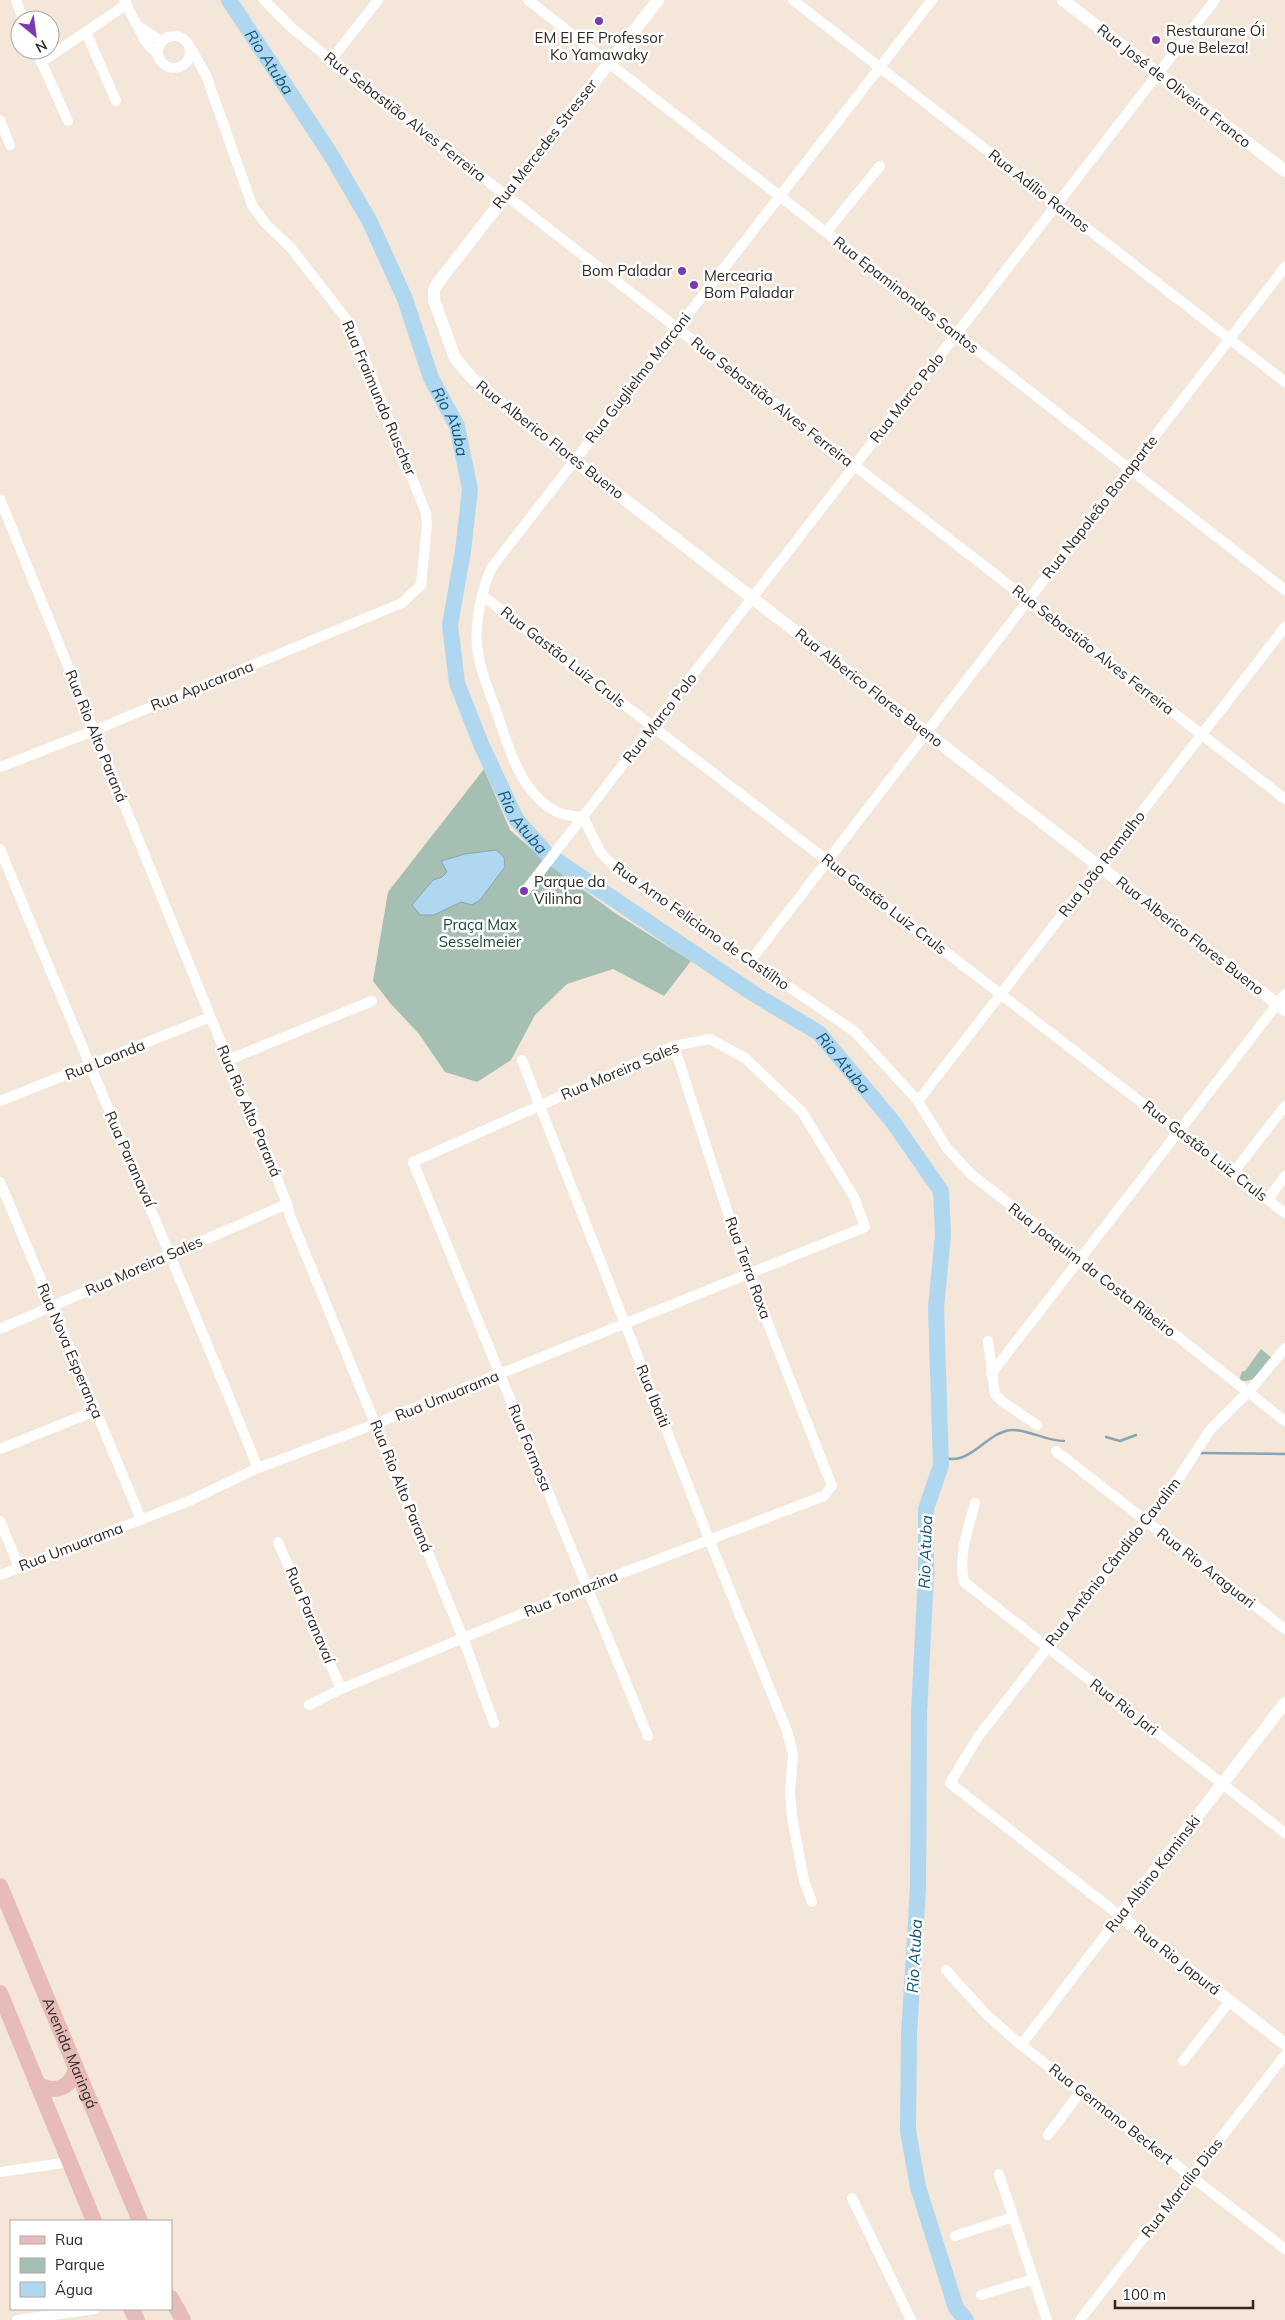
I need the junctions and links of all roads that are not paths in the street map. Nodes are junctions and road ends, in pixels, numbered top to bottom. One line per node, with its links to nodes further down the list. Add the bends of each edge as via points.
1 (264, 0): 15 (street, Rua Sebastião Alves Ferreira)
2 (378, 0): 15 (street)
3 (528, 0): 17 (street, Rua Epaminondas Santos)
4 (658, 0): 17 (street, Rua Mercedes Stresser)
5 (793, 0): 19 (street, Rua Adílio Ramos)
6 (932, 0): 19 (street, Rua Guglielmo Marconi)
7 (1063, 0): 20 (street, Rua José de Oliveira Franco)
8 (1215, 0): 20 (street, Rua Marco Polo)
9 (125, 2): 10 (street); 11 (street)
10 (138, 26): 12 (street); 14 (street, via 145,42)
11 (86, 32): 16 (street); 22 (street)
12 (162, 41): 13 (street, via 177,36); 14 (street)
13 (189, 45): 18 (street, via 189,57); 21 (street, Rua Fraimundo Ruscher)
14 (158, 55): 18 (street, via 167,67)
15 (331, 60): 28 (street, Rua Sebastião Alves Ferreira)
16 (41, 62): 24 (street)
17 (608, 63): 28 (street, Rua Mercedes Stresser); 29 (street, Rua Epaminondas Santos)
18 (182, 66): 21 (street)
19 (880, 67): 29 (street, Rua Guglielmo Marconi); 30 (street, Rua Adílio Ramos)
20 (1158, 73): 27 (street, Rua José de Oliveira Franco); 30 (street, Rua Marco Polo)
21 (206, 75): 46 (street, Rua Fraimundo Ruscher, via 252,205 297,256 350,325 426,513 421,586)
22 (116, 101)
23 (0, 120): 25 (street)
24 (68, 121)
25 (10, 145)
26 (880, 166): 31 (street)
27 (1285, 171)
28 (505, 195): 33 (street, Rua Sebastião Alves Ferreira); 36 (street, Rua Mercedes Stresser, via 434,290 436,307)
29 (779, 196): 31 (street, Rua Epaminondas Santos); 33 (street, Rua Guglielmo Marconi)
30 (1057, 205): 34 (street, Rua Marco Polo); 35 (street, Rua Adílio Ramos)
31 (826, 232): 34 (street, Rua Epaminondas Santos)
32 (1285, 267): 35 (street, Rua Napoleão Bonaparte)
33 (677, 328): 38 (street, Rua Guglielmo Marconi); 39 (street, Rua Sebastião Alves Ferreira)
34 (956, 334): 39 (street, Rua Marco Polo); 40 (street, Rua Epaminondas Santos)
35 (1230, 339): 37 (street, Rua Adílio Ramos); 40 (street, Rua Napoleão Bonaparte)
36 (457, 363): 38 (street, Rua Alberico Flores Bueno, via 493,397)
37 (1285, 382)
38 (574, 460): 43 (street, Rua Guglielmo Marconi, via 492,567); 44 (street, Rua Alberico Flores Bueno)
39 (855, 466): 44 (street, Rua Marco Polo); 45 (street, Rua Sebastião Alves Ferreira)
40 (1129, 469): 42 (street, Rua Epaminondas Santos); 45 (street, Rua Napoleão Bonaparte)
41 (0, 499): 49 (street, Rua Rio Alto Paraná)
42 (1285, 590)
43 (483, 596): 48 (street, Rua Gastão Luiz Cruls); 54 (street, via 477,634 478,655 515,761 523,778 545,803 565,815)
44 (753, 598): 48 (street, Rua Marco Polo); 50 (street, Rua Alberico Flores Bueno)
45 (1028, 600): 50 (street, Rua Napoleão Bonaparte); 51 (street, Rua Sebastião Alves Ferreira)
46 (402, 603): 49 (street, Rua Apucarana)
47 (1285, 627): 51 (street, Rua João Ramalho)
48 (653, 726): 54 (street, Rua Marco Polo); 56 (street, Rua Gastão Luiz Cruls)
49 (93, 731): 52 (street, Rua Apucarana); 63 (street, Rua Rio Alto Paraná)
50 (927, 732): 56 (street, Rua Napoleão Bonaparte); 57 (street, Rua Alberico Flores Bueno)
51 (1202, 735): 53 (street, Rua Sebastião Alves Ferreira); 57 (street, Rua João Ramalho)
52 (0, 767)
53 (1285, 799)
54 (583, 817): 58 (street, Rua Marco Polo); 59 (street, Rua Arno Feliciano de Castilho, via 610,864)
55 (0, 850): 67 (street, Rua Paranavaí)
56 (828, 861): 59 (street, Rua Napoleão Bonaparte); 60 (street, Rua Gastão Luiz Cruls)
57 (1100, 866): 60 (street, Rua João Ramalho); 62 (street, Rua Alberico Flores Bueno)
58 (526, 890)
59 (751, 960): 69 (street, Rua Arno Feliciano de Castilho, via 854,1031)
60 (1001, 994): 69 (street, Rua João Ramalho); 72 (street, Rua Gastão Luiz Cruls)
61 (372, 1000): 65 (street)
62 (1282, 1002): 72 (street)
63 (210, 1017): 65 (street, Rua Rio Alto Paraná); 67 (street, Rua Loanda)
64 (674, 1046): 70 (street, Rua Moreira Sales); 80 (street, Rua Moreira Sales, via 710,1039 745,1058 802,1112 854,1197); 83 (street, Rua Terra Roxa)
65 (228, 1060): 78 (street, Rua Rio Alto Paraná)
66 (522, 1060): 70 (street, Rua Ibaiti)
67 (89, 1066): 68 (street, Rua Loanda); 81 (street, Rua Paranavaí)
68 (0, 1101)
69 (918, 1101): 82 (street, Rua Joaquim da Costa Ribeiro, via 946,1147 963,1167)
70 (539, 1105): 73 (street, Rua Moreira Sales); 85 (street, Rua Ibaiti)
71 (1285, 1106): 74 (street)
72 (1179, 1131): 74 (street, Rua Gastão Luiz Cruls); 82 (street)
73 (412, 1162): 89 (street, Rua Formosa)
74 (1233, 1173): 77 (street, Rua Gastão Luiz Cruls)
75 (1285, 1176): 77 (street)
76 (0, 1182): 84 (street, Rua Nova Esperança)
77 (1268, 1199): 79 (street, Rua Gastão Luiz Cruls)
78 (287, 1204): 81 (street, Rua Moreira Sales); 94 (street, Rua Rio Alto Paraná)
79 (1285, 1213)
80 (865, 1227): 83 (street, Rua Umuarama)
81 (171, 1254): 84 (street, Rua Moreira Sales); 98 (street, Rua Paranavaí)
82 (1080, 1259): 90 (street); 91 (street, Rua Joaquim da Costa Ribeiro)
83 (748, 1274): 85 (street, Rua Umuarama); 99 (street, Rua Terra Roxa)
84 (51, 1307): 86 (street, Rua Moreira Sales); 92 (street, Rua Nova Esperança)
85 (624, 1323): 89 (street, Rua Umuarama); 104 (street, Rua Ibaiti)
86 (0, 1329)
87 (988, 1341): 90 (street)
88 (1285, 1348): 91 (street, Rua Antônio Cândido Cavalim)
89 (500, 1374): 94 (street, Rua Umuarama); 108 (street, Rua Formosa)
90 (992, 1374): 95 (street, via 998,1398)
91 (1248, 1392): 93 (street, Rua Joaquim da Costa Ribeiro); 103 (street, Rua Antônio Cândido Cavalim, via 1210,1430)
92 (95, 1411): 96 (street); 101 (street, Rua Nova Esperança)
93 (1285, 1421)
94 (376, 1424): 98 (street, Rua Umuarama); 110 (street, Rua Rio Alto Paraná)
95 (1037, 1425)
96 (0, 1449)
97 (1056, 1451): 103 (street, Rua Rio Araguari)
98 (258, 1468): 101 (street, Rua Umuarama, via 191,1500)
99 (832, 1486): 104 (street, Rua Tomazina, via 824,1496)
100 (974, 1503): 111 (street, Rua Rio Jari, via 963,1547 964,1582)
101 (141, 1519): 106 (street, Rua Umuarama)
102 (0, 1521): 106 (street)
103 (1146, 1521): 109 (street, Rua Rio Araguari); 111 (street, Rua Antônio Cândido Cavalim)
104 (709, 1539): 108 (street, Rua Tomazina); 121 (street, Rua Ibaiti, via 787,1731 793,1754 790,1792 793,1825 804,1881)
105 (278, 1542): 112 (street, Rua Paranavaí)
106 (19, 1567): 107 (street, Rua Umuarama)
107 (0, 1575)
108 (586, 1587): 110 (street, Rua Tomazina); 116 (street, Rua Formosa)
109 (1285, 1629)
110 (463, 1638): 112 (street, Rua Tomazina); 115 (street, Rua Rio Alto Paraná)
111 (1048, 1648): 117 (street, Rua Antônio Cândido Cavalim, via 978,1737); 118 (street, Rua Rio Jari)
112 (341, 1689): 114 (street, Rua Tomazina)
113 (1285, 1703): 118 (street, Rua Albino Kaminski)
114 (309, 1705)
115 (494, 1723)
116 (648, 1736)
117 (950, 1784): 122 (street, Rua Rio Japurá)
118 (1222, 1784): 119 (street, Rua Rio Jari); 122 (street, Rua Albino Kaminski)
119 (1285, 1833)
120 (1, 1891): 130 (main road, Avenida Maringá)
121 (812, 1902)
122 (1120, 1916): 125 (street, Rua Rio Japurá); 127 (street, Rua Albino Kaminski)
123 (946, 1970): 127 (street, Rua Germano Beckert, via 987,2015)
124 (0, 1994): 131 (main road)
125 (1230, 2002): 126 (street, Rua Rio Japurá); 129 (street)
126 (1285, 2044)
127 (1021, 2045): 132 (street, Rua Germano Beckert)
128 (1285, 2055): 137 (street, Rua Marcílio Dias)
129 (1183, 2061)
130 (76, 2070): 131 (main road, via 74,2077 62,2088 52,2090); 141 (main road, Avenida Maringá)
131 (37, 2084): 134 (main road)
132 (1081, 2091): 133 (street); 137 (street, Rua Germano Beckert)
133 (1048, 2135)
134 (70, 2162): 135 (street); 140 (main road)
135 (0, 2172)
136 (1000, 2174): 139 (street)
137 (1191, 2176): 143 (street, Rua Germano Beckert); 152 (street, Rua Marcílio Dias)
138 (852, 2198): 150 (street)
139 (1013, 2217): 142 (street); 144 (street)
140 (94, 2220)
141 (140, 2220)
142 (955, 2236)
143 (1285, 2250)
144 (1034, 2279): 145 (street); 151 (street)
145 (982, 2295)
146 (172, 2300): 149 (main road)
147 (88, 2310): 148 (street)
148 (17, 2320)
149 (183, 2320)
150 (911, 2320)
151 (1047, 2320)
152 (1080, 2320)

